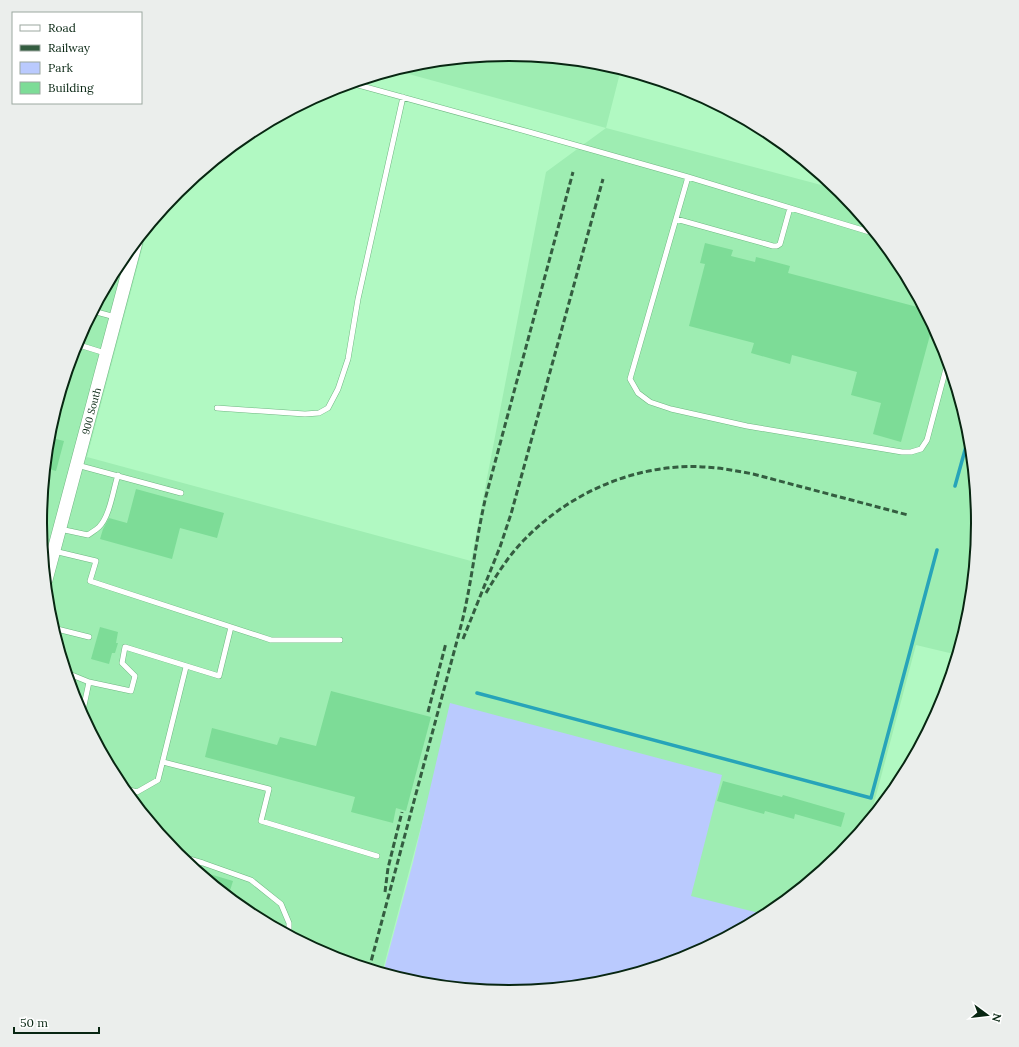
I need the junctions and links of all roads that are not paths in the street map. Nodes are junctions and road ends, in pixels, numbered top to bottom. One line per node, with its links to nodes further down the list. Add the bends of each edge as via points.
1 (361, 86): 2 (lane)
2 (403, 98): 3 (lane); 13 (lane, via 358,299 348,359 338,389 328,408 319,413 305,414)
3 (688, 177): 4 (lane); 5 (lane)
4 (790, 208): 5 (lane, via 780,244 777,246); 6 (lane)
5 (676, 219): 12 (lane, via 630,379 638,393 650,402 747,426 911,452 921,449 927,440)
6 (867, 231)
7 (132, 257): 9 (street, 900 South)
8 (98, 312): 9 (lane)
9 (116, 317): 11 (street, 900 South)
10 (82, 346): 11 (lane)
11 (106, 353): 14 (street, 900 South)
12 (945, 371)
13 (217, 408)
14 (76, 465): 15 (lane); 17 (street, 900 South)
15 (118, 475): 16 (lane); 17 (lane, via 104,520 99,527 88,534)
16 (181, 493)
17 (59, 528): 18 (street, 900 South)
18 (53, 550): 19 (street, 900 South); 20 (lane, via 96,561 90,581)
19 (49, 566)
20 (231, 627): 23 (lane, via 271,640); 24 (lane, via 218,676)
21 (60, 630): 22 (lane)
22 (89, 637)
23 (340, 640)
24 (186, 667): 26 (lane, via 125,647 122,663 135,676 131,691); 28 (lane)
25 (73, 676): 26 (lane)
26 (88, 682): 27 (lane)
27 (84, 704)
28 (163, 762): 29 (lane, via 158,780 137,792); 30 (lane, via 269,789 261,821)
29 (133, 791)
30 (377, 856)
31 (192, 860): 32 (lane, via 251,880 280,904 289,923)
32 (289, 930)

